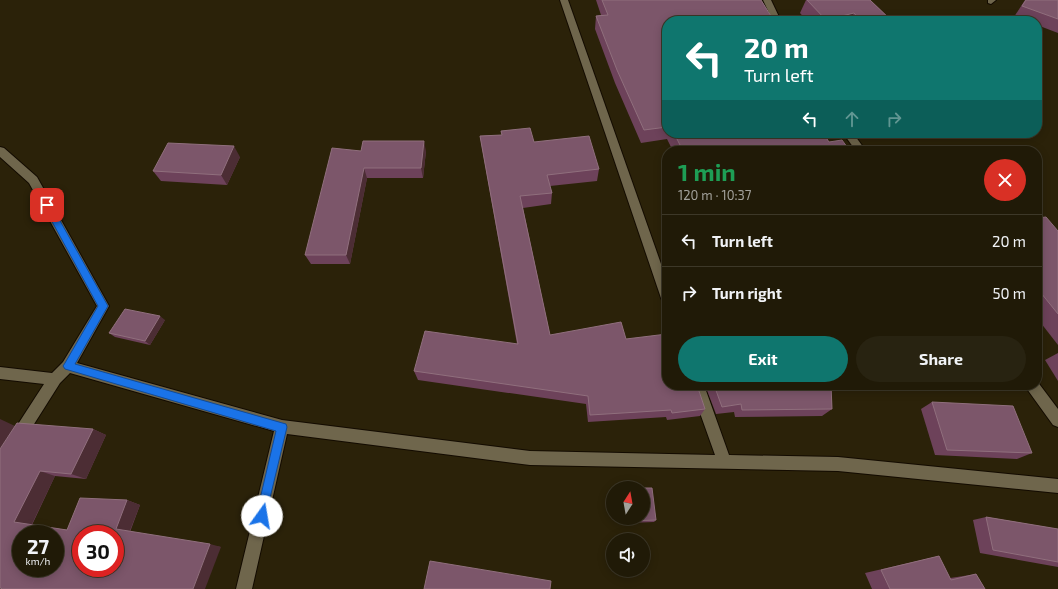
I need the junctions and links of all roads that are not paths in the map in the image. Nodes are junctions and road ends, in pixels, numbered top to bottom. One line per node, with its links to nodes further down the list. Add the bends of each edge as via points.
1 (564, 0): 5 (street)
2 (767, 0): 3 (street)
3 (775, 16)
4 (0, 151): 6 (street, via 33,180 103,306)
5 (662, 284)
6 (68, 366): 8 (street); 12 (street)
7 (0, 373): 8 (street)
8 (55, 379): 14 (street)
9 (699, 390): 13 (street)
10 (1036, 390): 11 (street)
11 (1058, 420)
12 (282, 427): 13 (street, via 530,458); 16 (street)
13 (724, 461): 15 (street, via 838,464)
14 (0, 465)
15 (1058, 486)
16 (244, 589)

